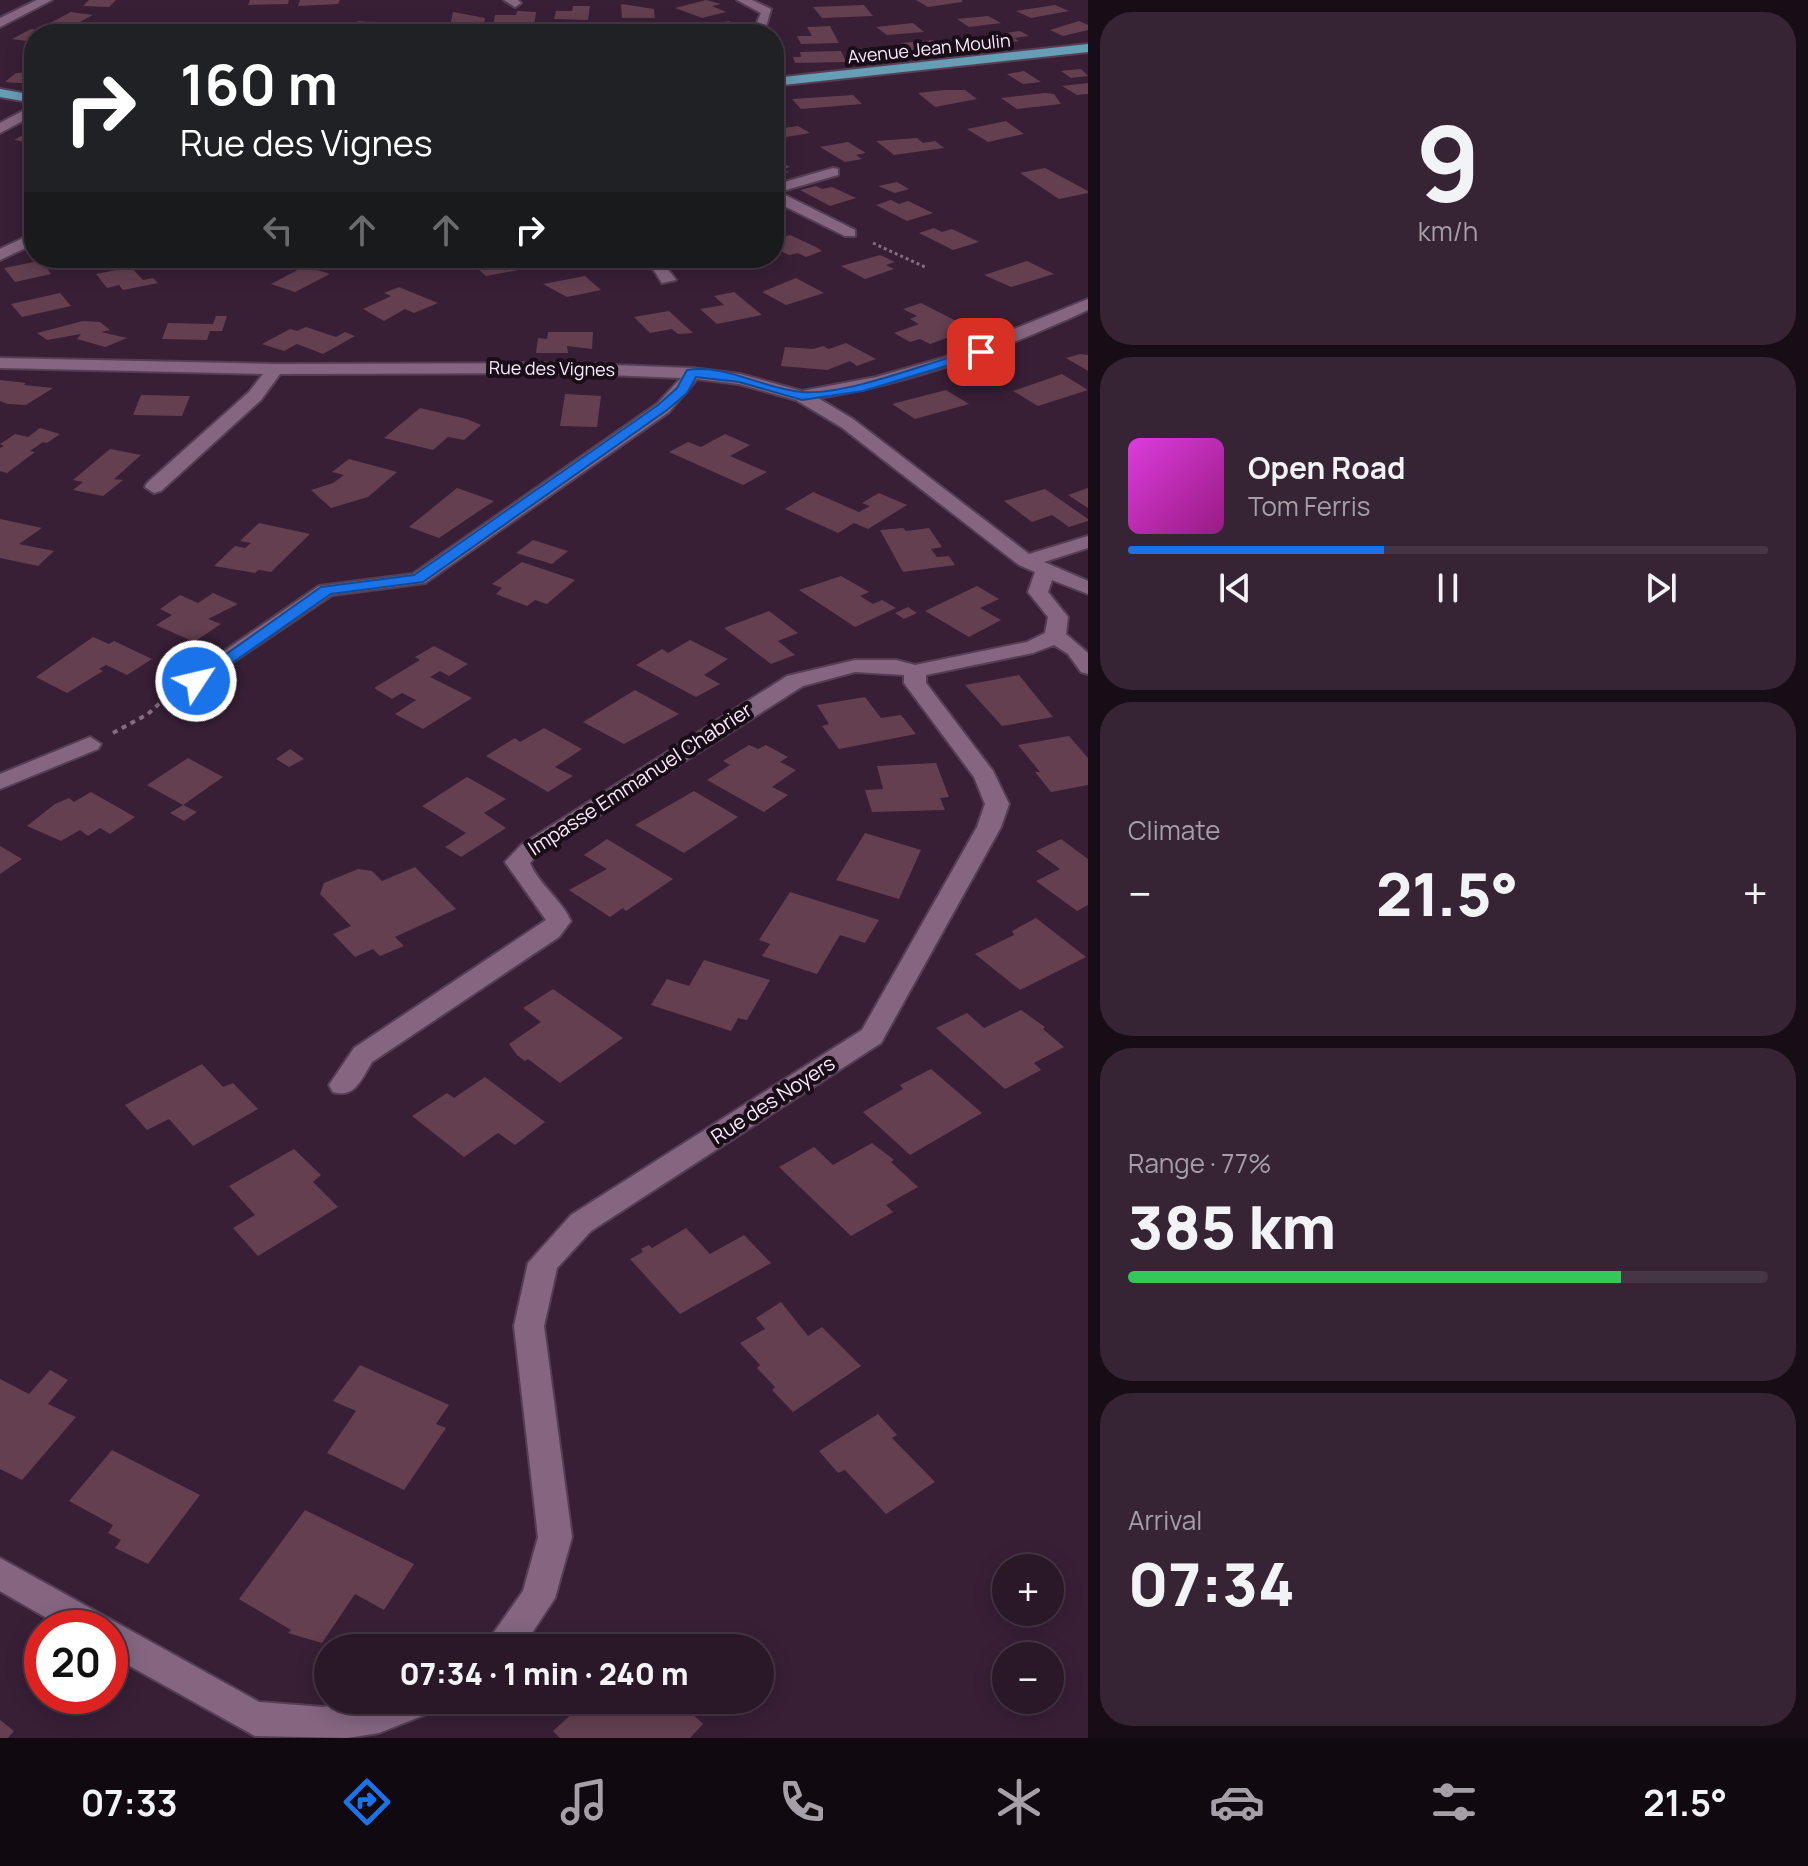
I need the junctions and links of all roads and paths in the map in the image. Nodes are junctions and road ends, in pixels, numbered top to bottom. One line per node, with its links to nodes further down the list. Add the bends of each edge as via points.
1 (46, 0): 3 (street)
2 (743, 0): 4 (street, via 767,12)
3 (0, 23)
4 (762, 24)
5 (1088, 48): 6 (main road, Avenue Jean Moulin)
6 (784, 81)
7 (0, 93): 9 (main road)
8 (0, 100): 10 (main road)
9 (24, 100)
10 (24, 102)
11 (24, 110): 12 (street)
12 (0, 129)
13 (833, 172): 14 (street)
14 (784, 189)
15 (784, 197): 16 (street)
16 (850, 233): 19 (path)
17 (24, 243): 18 (street)
18 (0, 255)
19 (925, 267)
20 (659, 268): 21 (street)
21 (668, 280)
22 (1088, 304): 26 (street, via 981,352 858,388)
23 (0, 363): 24 (street, Rue des Vignes)
24 (275, 369): 25 (street, Rue des Vignes); 27 (street, via 255,396)
25 (692, 373): 26 (street, Rue des Vignes); 35 (street, via 663,408 418,579 326,590)
26 (802, 396): 29 (street, Rue des Vignes, via 887,450)
27 (154, 487)
28 (1088, 542): 29 (street)
29 (1026, 561): 30 (street, Rue des Vignes)
30 (1045, 571): 31 (street, Rue des Vignes); 32 (street, via 1038,592 1058,617)
31 (1088, 588)
32 (1055, 636): 33 (street); 34 (street, via 1033,647)
33 (1088, 668)
34 (915, 671): 38 (street, Impasse Emmanuel Chabrier, via 855,666 795,681 529,850 517,862 522,879 554,906 559,921 363,1055); 41 (street, Rue des Noyers, via 915,683 985,776 997,804 989,827 872,1036 581,1223 543,1263 529,1326 555,1537 538,1598)
35 (196, 681): 36 (path, via 174,691 140,719)
36 (90, 744): 37 (street)
37 (0, 782)
38 (343, 1085)
39 (0, 1573): 40 (street)
40 (65, 1610)
41 (511, 1634)
42 (128, 1646): 43 (street, via 255,1719 323,1724)
43 (384, 1714)

